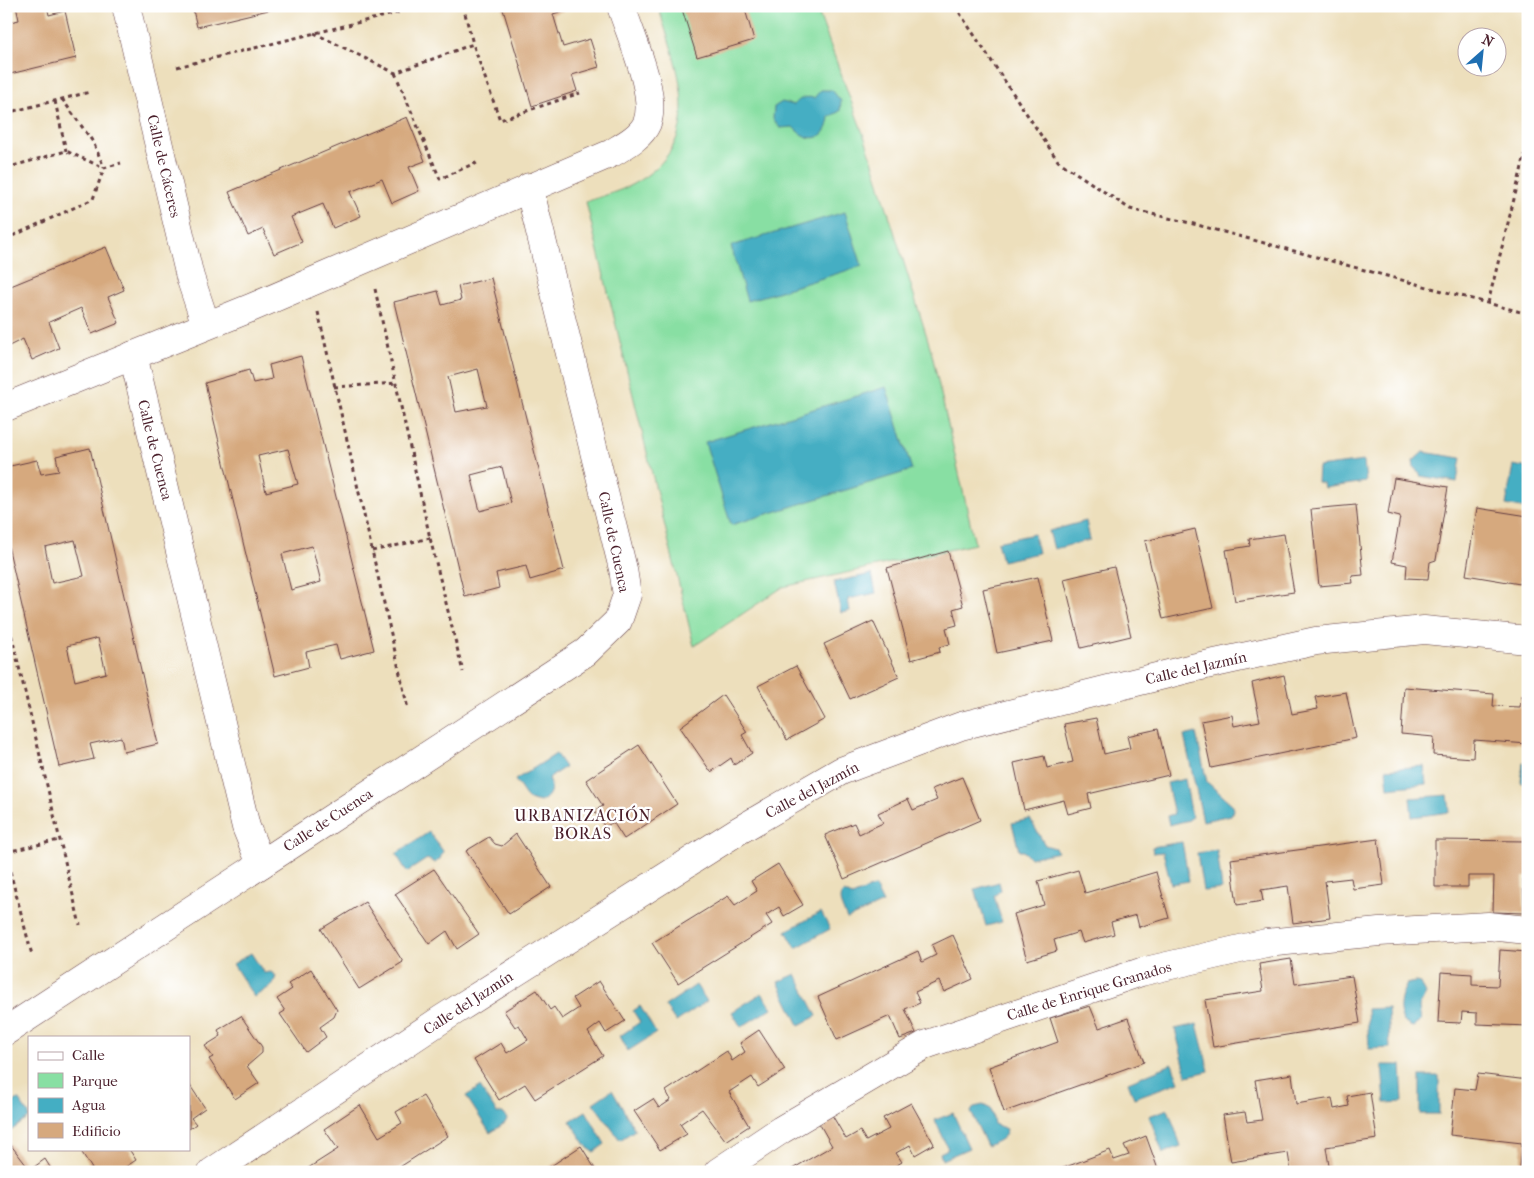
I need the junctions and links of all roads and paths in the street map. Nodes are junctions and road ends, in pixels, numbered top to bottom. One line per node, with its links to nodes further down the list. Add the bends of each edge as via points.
1 (126, 6): 27 (street, Calle de Cáceres, via 190,277)
2 (400, 6): 6 (path, via 402,12)
3 (462, 6): 7 (path)
4 (621, 6): 21 (street, via 646,85 650,106 647,124 632,141 612,153)
5 (955, 6): 24 (path, via 1058,161 1130,209)
6 (314, 33): 8 (path); 9 (path)
7 (473, 44): 9 (path); 11 (path, via 500,120)
8 (177, 67)
9 (396, 73): 18 (path, via 440,179 475,163)
10 (90, 92): 12 (path)
11 (580, 93)
12 (62, 99): 13 (path); 20 (path, via 93,142)
13 (55, 101): 14 (path); 16 (path)
14 (6, 113)
15 (1528, 143): 24 (path)
16 (66, 150): 19 (path); 20 (path)
17 (121, 162): 20 (path)
18 (477, 166)
19 (6, 168)
20 (104, 168): 22 (path, via 93,199)
21 (529, 187): 27 (street); 41 (street, Calle de Cuenca, via 623,569 628,595 618,621 586,652)
22 (6, 239)
23 (375, 286): 29 (path)
24 (1488, 303): 26 (path)
25 (317, 311): 30 (path)
26 (1528, 314)
27 (206, 325): 28 (street)
28 (133, 355): 31 (street); 41 (street, Calle de Cuenca, via 246,827)
29 (396, 383): 30 (path); 32 (path)
30 (334, 387): 33 (path)
31 (6, 408)
32 (430, 538): 33 (path); 36 (path)
33 (372, 552): 37 (path)
34 (6, 612): 38 (path)
35 (1528, 640): 46 (street, Calle del Jazmín, via 1424,630 1316,641 1192,668 961,726 841,771 738,831 442,1019)
36 (463, 672)
37 (408, 709)
38 (60, 840): 39 (path); 42 (path)
39 (6, 852)
40 (6, 856): 44 (path)
41 (261, 864): 45 (street, Calle de Cuenca)
42 (80, 925)
43 (1528, 930): 47 (street, Calle de Enrique Granados, via 1478,926 1266,943 1141,972 925,1046 781,1130)
44 (32, 955)
45 (6, 1032)
46 (212, 1172)
47 (718, 1172)

